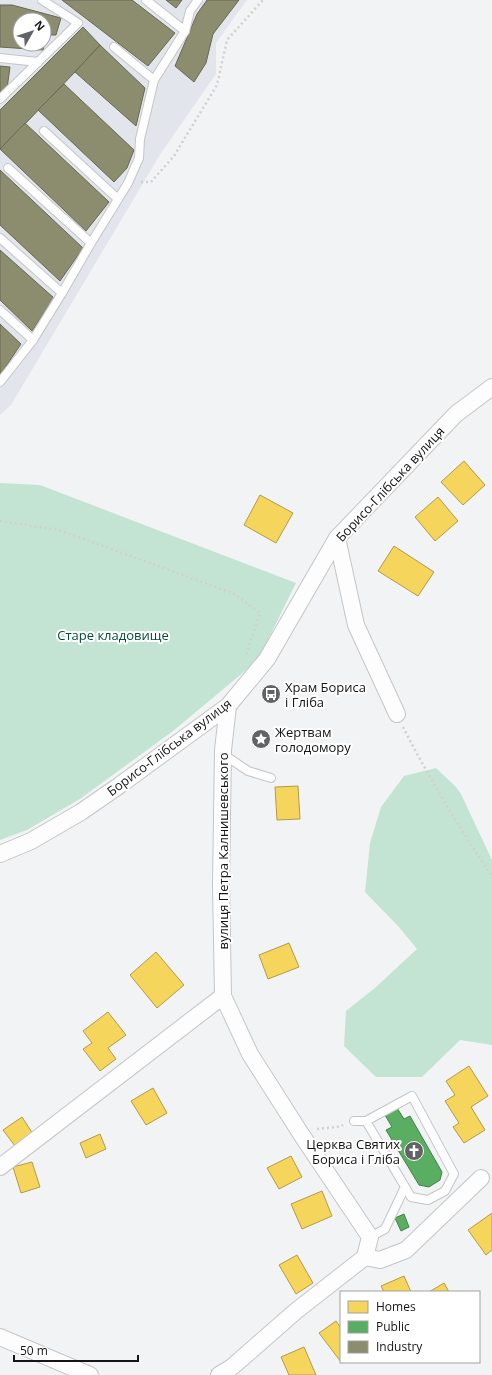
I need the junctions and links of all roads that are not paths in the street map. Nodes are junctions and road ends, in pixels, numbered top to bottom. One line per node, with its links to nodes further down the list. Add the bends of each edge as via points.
1 (42, 0): 7 (lane, via 78,23)
2 (146, 0): 4 (lane)
3 (198, 0): 4 (lane, via 190,11)
4 (185, 31): 8 (lane)
5 (114, 47): 8 (lane)
6 (0, 58): 7 (lane)
7 (38, 62): 9 (lane)
8 (154, 80): 12 (lane, via 140,139 139,158)
9 (0, 99)
10 (44, 131): 12 (lane)
11 (8, 168): 14 (lane)
12 (118, 199): 14 (lane)
13 (0, 238): 15 (lane)
14 (90, 243): 15 (lane)
15 (62, 293): 17 (lane)
16 (0, 310): 17 (lane)
17 (33, 340): 18 (lane)
18 (0, 382)
19 (492, 386): 20 (street, Борисо-Глібська вулиця, via 456,414)
20 (337, 538): 21 (street, Борисо-Глібська вулиця, via 267,659); 22 (street, via 356,625)
21 (228, 706): 23 (street, вулиця Петра Калнишевського); 25 (street, Борисо-Глібська вулиця, via 81,812 31,841)
22 (397, 714)
23 (223, 754): 24 (lane, via 248,771); 26 (street, вулиця Петра Калнишевського)
24 (271, 778)
25 (0, 854)
26 (223, 996): 29 (street); 32 (street, вулиця Петра Калнишевського, via 250,1054)
27 (354, 1121): 28 (lane)
28 (366, 1121): 31 (lane); 31 (lane, via 412,1096 454,1174 445,1191 428,1200 411,1197)
29 (0, 1167)
30 (481, 1178): 33 (street, via 406,1250 380,1260)
31 (405, 1187): 32 (lane, via 385,1229)
32 (370, 1237): 33 (street)
33 (365, 1257): 36 (street)
34 (0, 1337): 35 (street)
35 (90, 1375)
36 (219, 1375)

